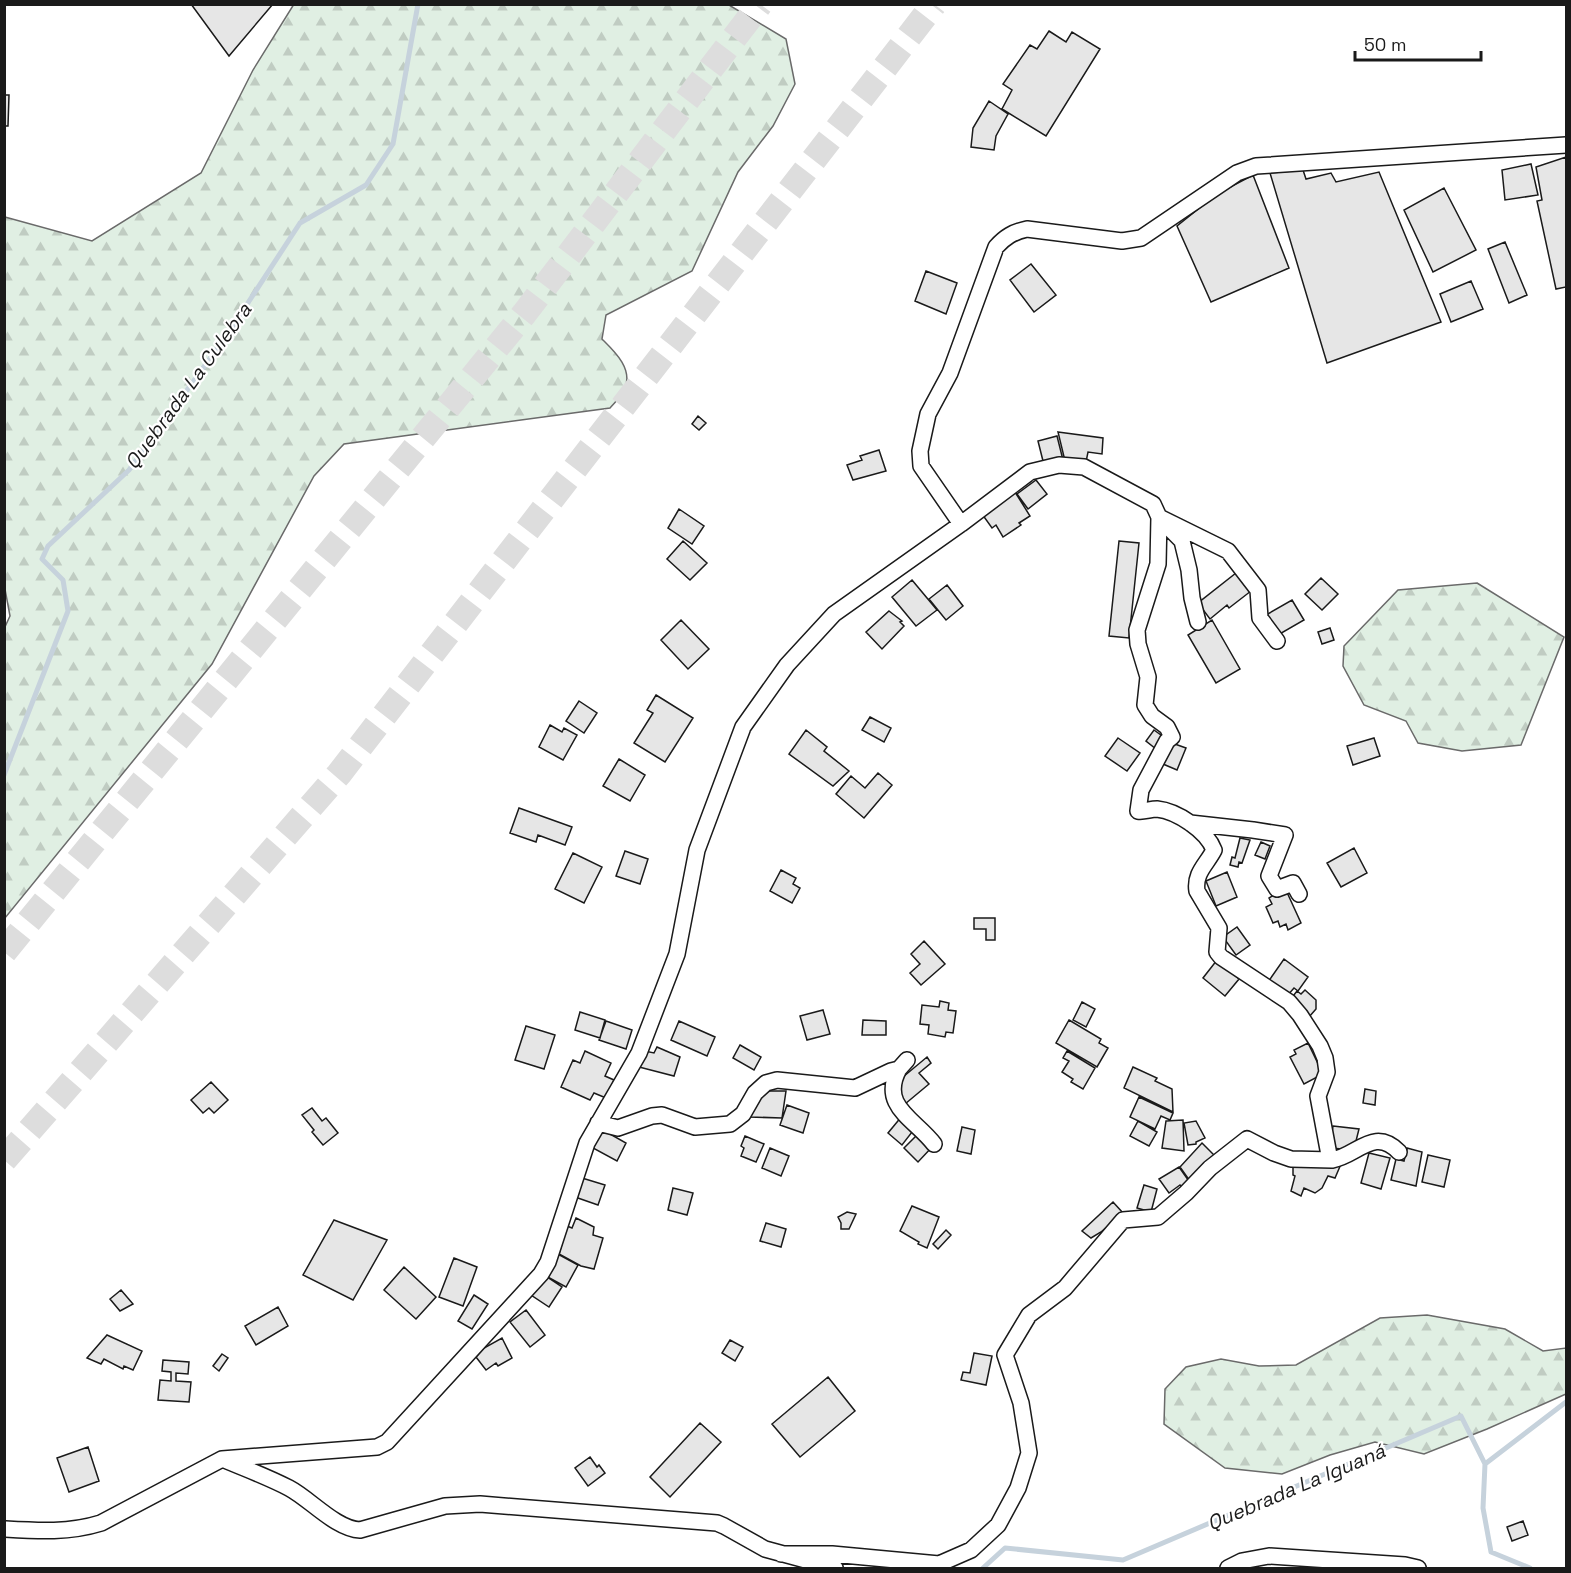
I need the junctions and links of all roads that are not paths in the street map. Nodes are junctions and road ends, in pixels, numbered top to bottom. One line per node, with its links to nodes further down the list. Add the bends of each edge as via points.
1 (1566, 145): 3 (street, via 1256,166 1237,173 1141,238 1122,241 1027,229 1014,232 996,247 950,373 928,414 920,451 921,466)
2 (1159, 517): 3 (street, via 1148,500 1084,467 1069,464 1030,472); 4 (street, via 1182,542); 5 (street, via 1228,551 1258,590 1260,618); 6 (street, via 1158,564 1137,630 1148,677 1145,705 1172,737 1142,790 1137,807 1141,813 1160,810)
3 (961, 524): 8 (street, via 834,615 787,665 743,727 697,850 677,954 639,1053)
4 (1198, 622)
5 (1277, 641)
6 (1188, 823): 7 (street, via 1285,836 1269,876 1277,889 1293,883); 11 (street, via 1209,839 1214,850 1196,884 1219,928 1217,952 1288,1002 1325,1058 1327,1072 1318,1096)
7 (1299, 894)
8 (598, 1123): 9 (street, via 618,1128 662,1115 695,1127 729,1124 743,1114 755,1093 770,1082 855,1088 903,1065 893,1080 893,1097 898,1109); 12 (street, via 587,1143 541,1274 387,1442 377,1447)
9 (934, 1144)
10 (1399, 1152): 11 (street, via 1382,1141 1365,1144)
11 (1332, 1160): 14 (street, via 1291,1159 1247,1139 1158,1217 1123,1220 1065,1288 1029,1315 1005,1355 1021,1403 1029,1453 1018,1488 998,1525 971,1550 939,1564 832,1554)
12 (222, 1459): 13 (street, via 81,1530); 14 (street, via 288,1487 353,1530 445,1506 480,1504 717,1523)
13 (4, 1529)
14 (781, 1554): 15 (street)
15 (835, 1569)
16 (1228, 1569): 17 (street, via 1242,1561 1269,1556)
17 (1418, 1569)

